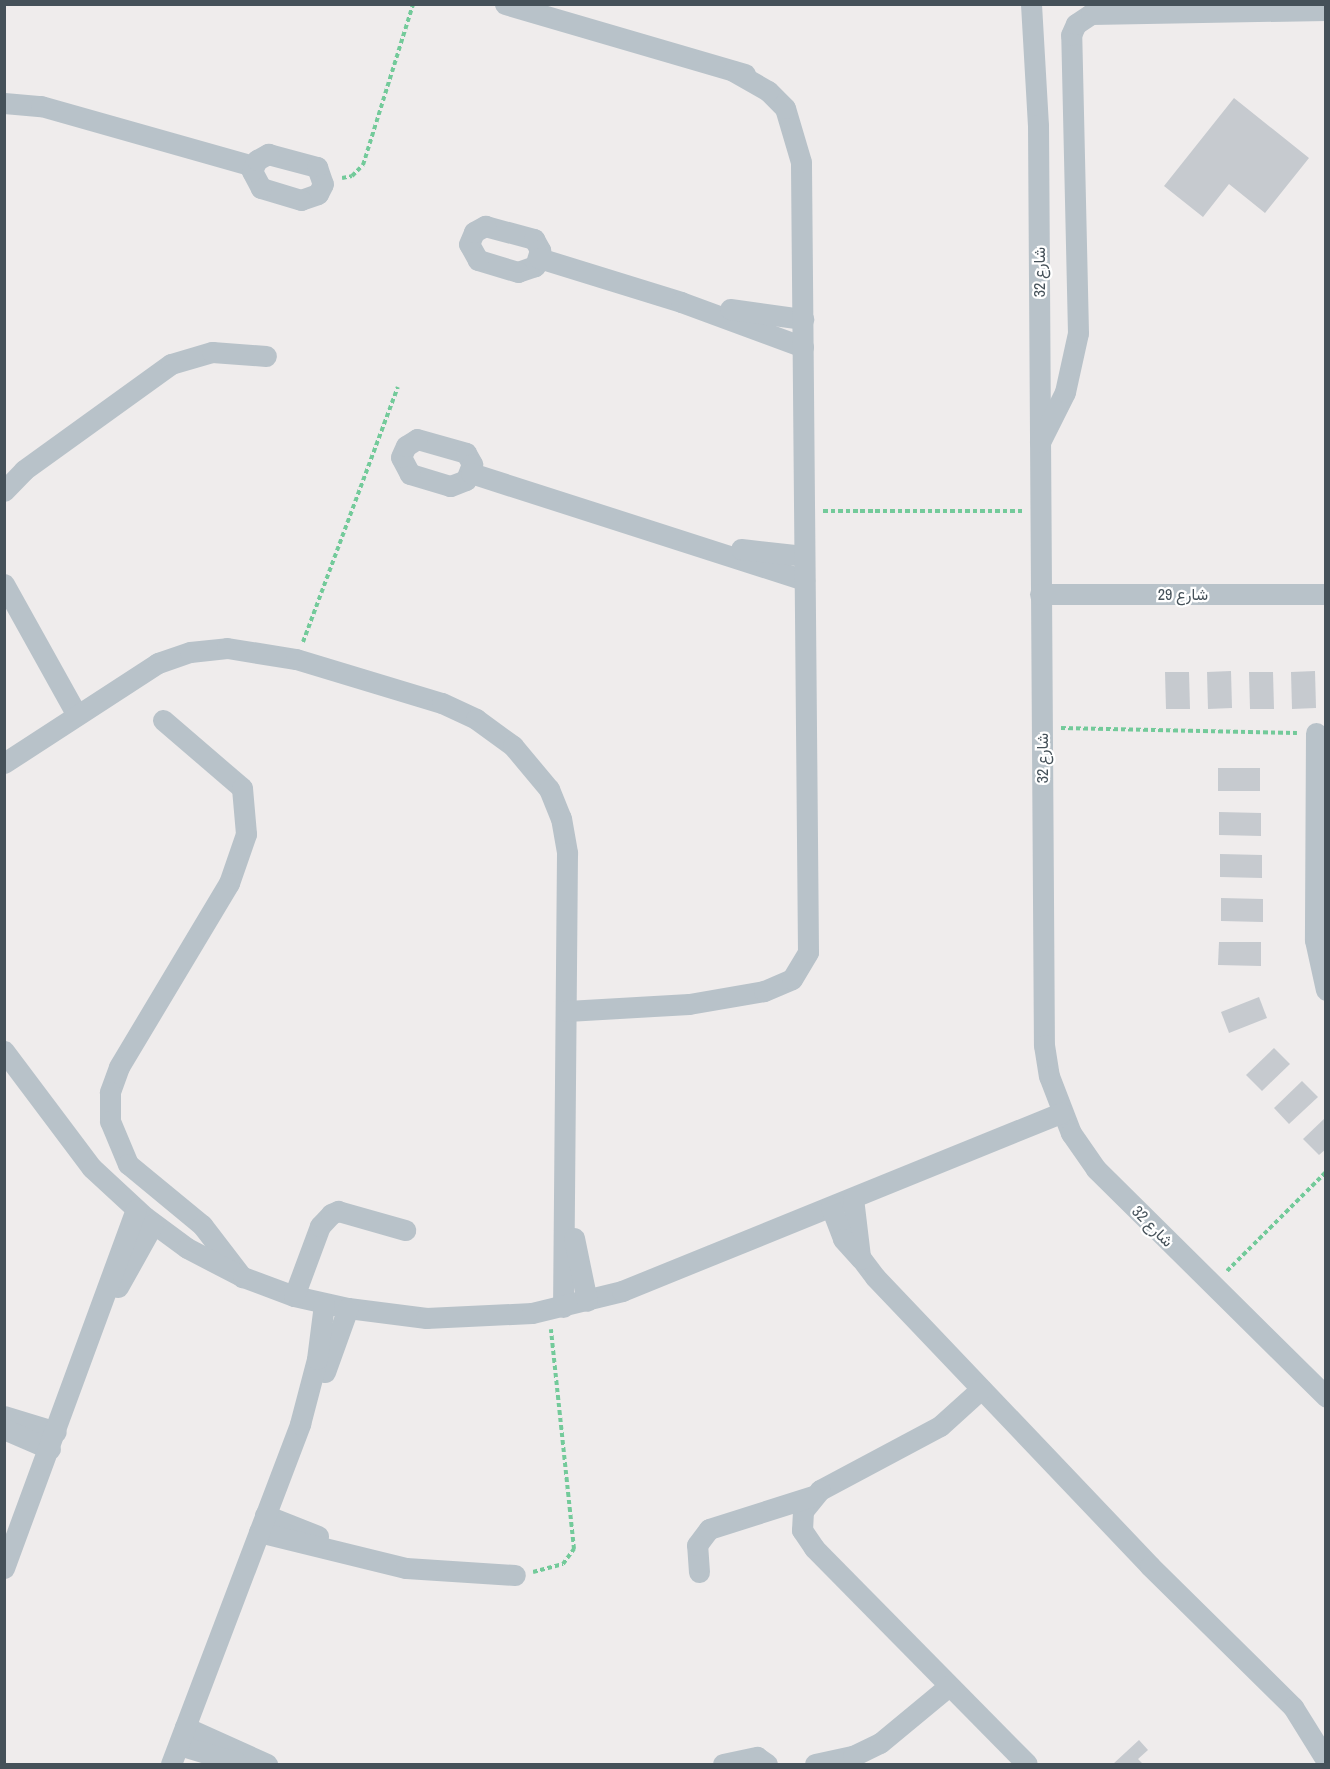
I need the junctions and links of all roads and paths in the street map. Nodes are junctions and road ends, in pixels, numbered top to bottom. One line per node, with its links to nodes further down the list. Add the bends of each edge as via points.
1 (413, 4): 9 (path, via 363,165 345,179)
2 (505, 4): 12 (street, via 733,71 768,91 784,108 798,146 802,177)
3 (1032, 6): 16 (street, شارع 32, via 1038,125)
4 (1326, 10): 16 (street, via 1091,14 1076,24 1071,35 1078,333 1065,392)
5 (4, 88): 7 (street)
6 (4, 103): 7 (street)
7 (40, 106): 8 (street)
8 (253, 166): 9 (street, via 262,156 274,153 312,164); 9 (street, via 253,178 261,188 301,200 318,194)
9 (322, 178)
10 (539, 258): 11 (street)
11 (681, 302): 12 (street); 13 (street)
12 (803, 319): 13 (street)
13 (803, 347): 20 (street)
14 (266, 356): 17 (street, via 212,352 183,357)
15 (398, 387): 28 (path)
16 (1040, 443): 21 (street, شارع 32)
17 (14, 473): 19 (street)
18 (471, 473): 22 (street)
19 (4, 491)
20 (804, 511): 21 (path); 23 (street)
21 (1041, 511): 26 (street, شارع 32)
22 (681, 539): 23 (street); 24 (street)
23 (804, 556): 24 (street)
24 (804, 580): 36 (street, via 808,952 798,973 775,989 689,1004)
25 (4, 584): 29 (street)
26 (1040, 594): 27 (street, شارع 29); 31 (street, شارع 32)
27 (1326, 594)
28 (297, 659): 29 (street, via 247,649 190,652 158,663); 36 (street, via 459,710 495,731 540,775 556,803 565,836)
29 (77, 715): 33 (street)
30 (163, 720): 47 (street, via 242,788 246,834 229,883 119,1067 110,1092 110,1121 128,1164 202,1225)
31 (1042, 728): 32 (path); 38 (street, شارع 32, via 1044,1046)
32 (1316, 733): 34 (street)
33 (4, 763)
34 (1321, 835): 35 (street, via 1315,940)
35 (1326, 990)
36 (567, 1011): 40 (street)
37 (4, 1051): 43 (street, via 66,1138)
38 (1061, 1113): 41 (street); 48 (street, شارع 32, via 1096,1169)
39 (1326, 1172): 48 (path)
40 (566, 1196): 50 (street); 53 (street)
41 (853, 1198): 42 (street); 46 (street)
42 (831, 1207): 46 (street, via 843,1239); 50 (street, via 648,1282)
43 (136, 1209): 44 (street); 54 (street)
44 (153, 1224): 47 (street); 54 (street)
45 (405, 1230): 49 (street, via 338,1211 331,1214 320,1226)
46 (861, 1258): 55 (street)
47 (243, 1277): 49 (street)
48 (1213, 1286): 56 (street, شارع 32)
49 (294, 1296): 51 (street)
50 (587, 1301): 53 (street)
51 (324, 1304): 52 (street); 58 (street, via 317,1359)
52 (348, 1308): 53 (street, via 459,1318); 58 (street)
53 (556, 1308): 65 (path, via 573,1549 563,1564)
54 (99, 1318): 60 (street)
55 (981, 1389): 61 (street, via 940,1426); 68 (street, via 1293,1707)
56 (1326, 1397)
57 (4, 1416): 60 (street)
58 (300, 1424): 62 (street)
59 (4, 1429): 60 (street)
60 (53, 1440): 63 (street)
61 (813, 1496): 64 (street, via 709,1529 697,1545); 66 (street, via 801,1521 809,1543)
62 (262, 1524): 65 (street, via 370,1560 450,1574); 67 (street)
63 (4, 1568)
64 (699, 1572)
65 (515, 1575)
66 (949, 1686): 74 (street, via 880,1743 853,1756); 75 (street)
67 (182, 1736): 69 (street); 70 (street); 71 (street)
68 (1326, 1760)
69 (171, 1764)
70 (243, 1764)
71 (267, 1764)
72 (723, 1764): 73 (street, via 757,1756)
73 (767, 1764)
74 (815, 1764)
75 (1027, 1764)

